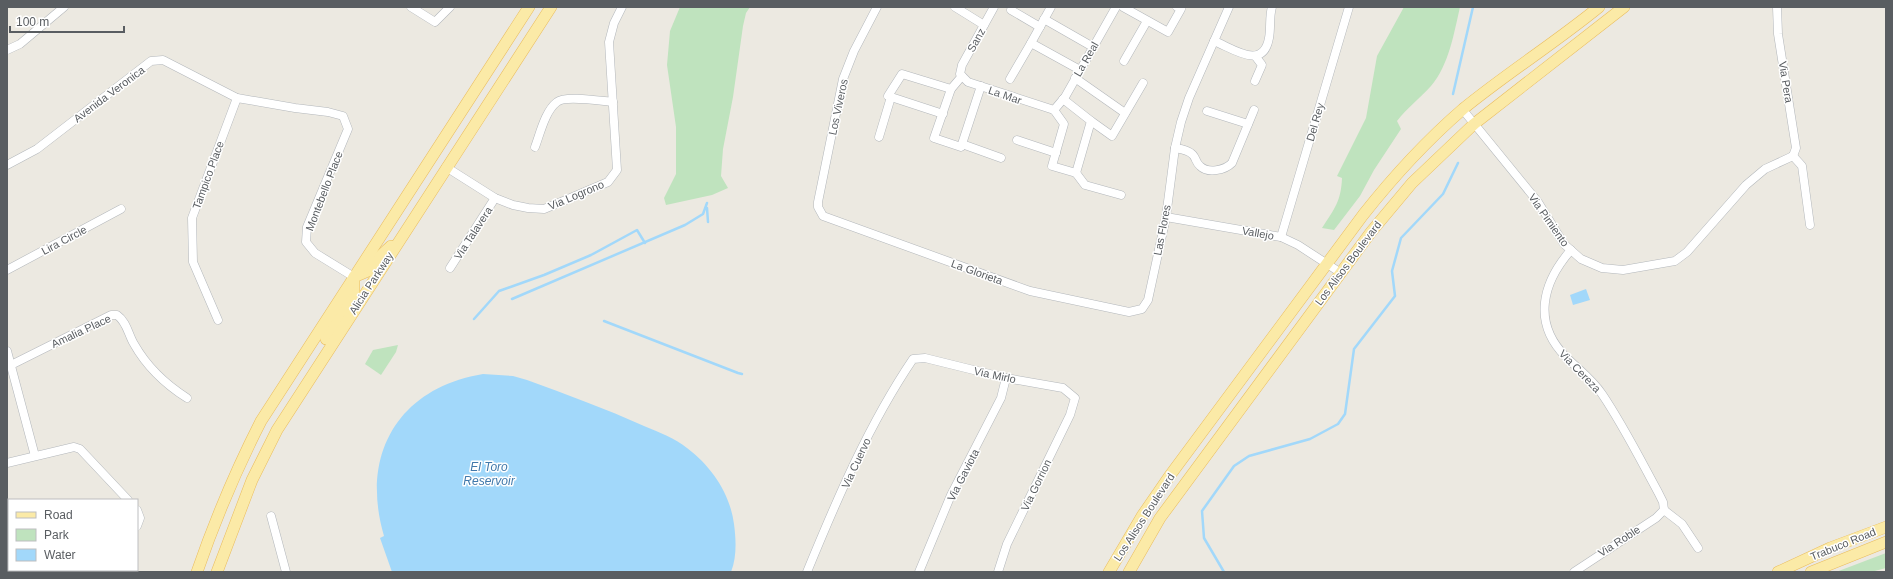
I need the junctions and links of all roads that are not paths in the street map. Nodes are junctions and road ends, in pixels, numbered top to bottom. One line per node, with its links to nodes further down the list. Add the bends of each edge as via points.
1 (64, 7): 28 (street, via 20,44)
2 (411, 7): 3 (street, via 435,22)
3 (450, 7)
4 (529, 7): 76 (main road, Alicia Parkway)
5 (550, 7): 61 (main road, Alicia Parkway)
6 (622, 7): 41 (street, Via Logrono, via 609,42)
7 (877, 7): 66 (street, Los Viveros, via 854,51 843,79 818,202)
8 (955, 7): 23 (street)
9 (994, 7): 23 (street, Sanz)
10 (1051, 7): 21 (street)
11 (1116, 7): 27 (street, La Real)
12 (1123, 7): 22 (street)
13 (1229, 7): 25 (street, Las Flores)
14 (1272, 7): 29 (street, via 1267,45 1261,56)
15 (1348, 7): 69 (street, Del Rey)
16 (1599, 7): 44 (main road, Los Alisos Boulevard)
17 (1624, 7): 50 (main road, Los Alisos Boulevard)
18 (1777, 7): 58 (street, Via Pera, via 1778,34 1796,148)
19 (1180, 8): 22 (street, via 1168,32)
20 (1011, 10): 24 (street)
21 (1044, 19): 24 (street); 27 (street)
22 (1147, 21): 30 (street)
23 (984, 25): 32 (street, Sanz, via 962,66)
24 (1040, 27): 26 (street)
25 (1214, 41): 29 (street); 56 (street, Las Flores, via 1189,98)
26 (1031, 43): 31 (street); 33 (street)
27 (1093, 47): 31 (street, La Real)
28 (7, 50)
29 (1256, 57): 34 (street, via 1262,65)
30 (1124, 61)
31 (1078, 74): 40 (street, La Real); 46 (street)
32 (961, 75): 36 (street, La Mar, via 968,82); 37 (street, Sanz)
33 (1010, 79)
34 (1255, 81)
35 (1143, 83): 46 (street)
36 (981, 86): 42 (street, La Mar); 54 (street)
37 (951, 90): 38 (street, via 902,74 888,96); 47 (street, Sanz)
38 (891, 97): 47 (street); 52 (street)
39 (237, 98): 51 (street, Avenida Veronica, via 343,116); 60 (street, Avenida Veronica, via 163,60 151,61 37,149); 78 (street, Tampico Place, via 192,218 193,262)
40 (1062, 99): 42 (street, La Real); 48 (street)
41 (613, 102): 55 (street, via 564,98 556,102 549,112); 64 (street, Via Logrono, via 617,170 608,182 544,208 513,205)
42 (1054, 110): 57 (street, via 1064,124)
43 (1254, 110): 49 (street)
44 (1463, 110): 50 (street, Via Pimiento); 72 (main road, Los Alisos Boulevard, via 1396,176)
45 (1206, 111): 49 (street)
46 (1125, 113): 48 (street, via 1112,136)
47 (943, 114): 54 (street, Sanz, via 934,138 961,147)
48 (1092, 120): 62 (street)
49 (1248, 124): 56 (street, via 1232,162 1225,169 1200,167 1192,154)
50 (1474, 124): 71 (street, Via Pimiento, via 1538,202 1564,244); 75 (main road, Los Alisos Boulevard, via 1412,184 1371,232)
51 (348, 128): 76 (street, Montebello Place, via 307,227 306,242 314,253)
52 (879, 137)
53 (1017, 140): 57 (street)
54 (962, 144): 59 (street)
55 (535, 147)
56 (1175, 148): 67 (street, Las Flores)
57 (1056, 152): 62 (street, via 1052,166)
58 (1793, 156): 68 (street, via 1802,166); 71 (street, Via Pimiento, via 1765,169 1746,185 1687,252 1675,262 1616,270 1591,264)
59 (1001, 158)
60 (7, 166)
61 (446, 167): 64 (street, Via Logrono); 70 (main road, Alicia Parkway)
62 (1076, 173): 63 (street, via 1085,185)
63 (1122, 195)
64 (495, 198): 73 (street, Via Talavera)
65 (121, 209): 74 (street, Lira Circle)
66 (819, 212): 77 (street, La Glorieta, via 829,220 1030,290 1129,312)
67 (1166, 217): 69 (street, Vallejo); 77 (street, Las Flores, via 1148,300)
68 (1810, 225)
69 (1281, 237): 72 (street, Vallejo)
70 (400, 238): 76 (main road, via 368,271); 80 (main road, Alicia Parkway)
71 (1571, 250): 89 (street, Via Cereza, via 1557,267 1548,286 1544,310 1548,330 1558,348 1602,394 1658,492)
72 (1327, 264): 75 (street, Vallejo); 100 (main road, Los Alisos Boulevard, via 1167,479)
73 (450, 268)
74 (7, 270)
75 (1341, 273): 101 (main road, Los Alisos Boulevard, via 1160,518)
76 (354, 277): 80 (main road, via 354,293 327,337); 94 (main road, Alicia Parkway, via 261,421 215,519)
77 (1142, 309)
78 (218, 320)
79 (7, 351): 82 (street)
80 (322, 358): 95 (main road, Alicia Parkway, via 268,447 252,480)
81 (913, 359): 83 (street, Via Mirlo, via 925,358); 97 (street, Via Cuervo, via 870,434)
82 (11, 365): 84 (street, Amalia Place, via 112,315 117,315 125,324 144,361 171,388); 86 (street)
83 (1006, 378): 85 (street, Via Mirlo, via 1063,388); 98 (street, Via Gaviota, via 1001,398 951,495)
84 (187, 398)
85 (1075, 398): 99 (street, Via Gorrion, via 1070,415 1007,544)
86 (35, 456): 87 (street); 88 (street, via 74,447 80,449)
87 (7, 463)
88 (127, 499)
89 (1664, 510): 93 (street, via 1682,524); 102 (street, Via Roble, via 1656,518)
90 (271, 516): 96 (street)
91 (1886, 527): 103 (main road, Trabuco Road, via 1830,548)
92 (1886, 542): 104 (main road, Trabuco Road)
93 (1698, 548)
94 (196, 572)
95 (216, 572)
96 (286, 572)
97 (807, 572)
98 (918, 572)
99 (998, 572)
100 (1109, 572)
101 (1129, 572)
102 (1574, 572)
103 (1778, 572)
104 (1811, 572)

